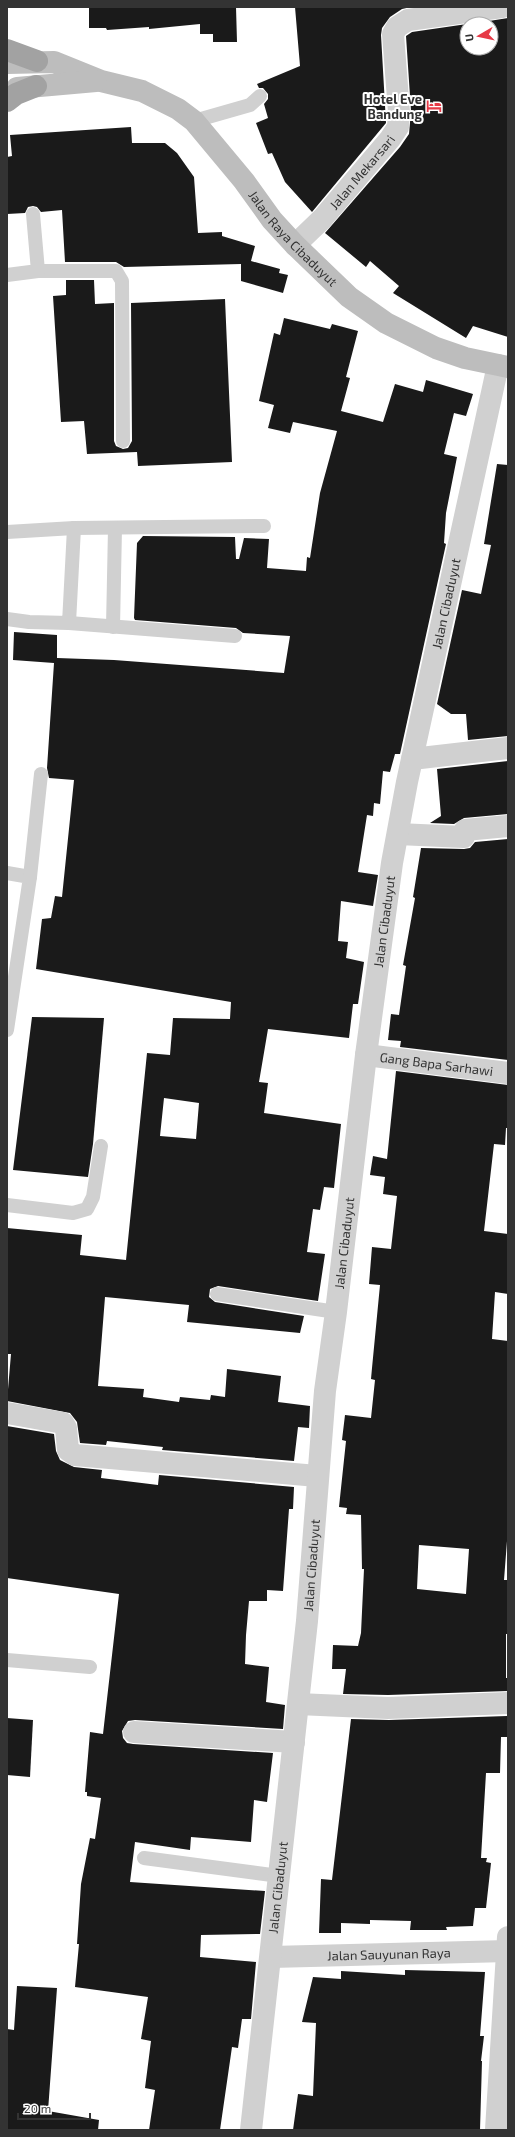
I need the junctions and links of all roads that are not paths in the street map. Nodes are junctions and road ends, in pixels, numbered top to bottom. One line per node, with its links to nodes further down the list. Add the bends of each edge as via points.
1 (502, 7): 12 (street, Jalan Mekarsari, via 408,20 397,27 393,34 398,126 332,208)
2 (7, 50): 3 (highway)
3 (37, 61): 4 (main road, Jalan Raya Cibaduyut); 5 (main road, Jalan Raya Cibaduyut, via 54,62)
4 (7, 63)
5 (101, 81): 6 (main road, Jalan Raya Cibaduyut); 10 (main road, Jalan Raya Cibaduyut, via 142,91 178,109)
6 (36, 86): 7 (main road, Jalan Raya Cibaduyut); 9 (highway, via 16,94)
7 (7, 88)
8 (260, 96): 10 (lane, via 250,105)
9 (7, 101)
10 (194, 121): 12 (main road, Jalan Raya Cibaduyut, via 244,181 272,220)
11 (34, 214): 13 (lane)
12 (295, 245): 15 (main road, Jalan Raya Cibaduyut, via 349,297 386,322 436,348 465,358)
13 (38, 271): 14 (lane); 16 (lane, via 116,271 122,281)
14 (7, 275)
15 (503, 366): 26 (street, Jalan Cibaduyut)
16 (123, 441)
17 (264, 526): 19 (lane)
18 (74, 528): 19 (lane); 20 (lane); 22 (lane)
19 (115, 528): 23 (lane)
20 (7, 532)
21 (7, 619): 22 (lane)
22 (69, 623): 23 (lane)
23 (113, 627): 24 (lane)
24 (235, 636)
25 (508, 748): 26 (street)
26 (412, 759): 29 (street, Jalan Cibaduyut)
27 (41, 774): 31 (lane)
28 (508, 826): 29 (street, via 465,830 464,837)
29 (398, 834): 33 (street, Jalan Cibaduyut)
30 (7, 873): 31 (lane)
31 (30, 877): 32 (lane)
32 (7, 1030)
33 (366, 1055): 34 (street, Gang Bapa Sarhawi); 38 (street, Jalan Cibaduyut)
34 (508, 1073)
35 (101, 1146): 36 (lane, via 93,1197 87,1208 73,1214)
36 (7, 1206)
37 (217, 1294): 38 (lane)
38 (336, 1312): 40 (street, Jalan Cibaduyut)
39 (7, 1413): 40 (street, via 63,1423 66,1428 68,1450 75,1455)
40 (317, 1476): 44 (street, Jalan Cibaduyut, via 307,1621)
41 (7, 1660): 42 (lane)
42 (90, 1667)
43 (508, 1703): 44 (street, via 388,1708)
44 (298, 1704): 46 (street, Jalan Cibaduyut)
45 (134, 1732): 46 (street)
46 (294, 1742): 48 (street, Jalan Cibaduyut)
47 (144, 1858): 48 (lane)
48 (279, 1876): 50 (street, Jalan Cibaduyut)
49 (508, 1947): 50 (street, Jalan Sauyunan Raya); 52 (street)
50 (271, 1957): 51 (street, Jalan Cibaduyut)
51 (251, 2130)
52 (496, 2130)

